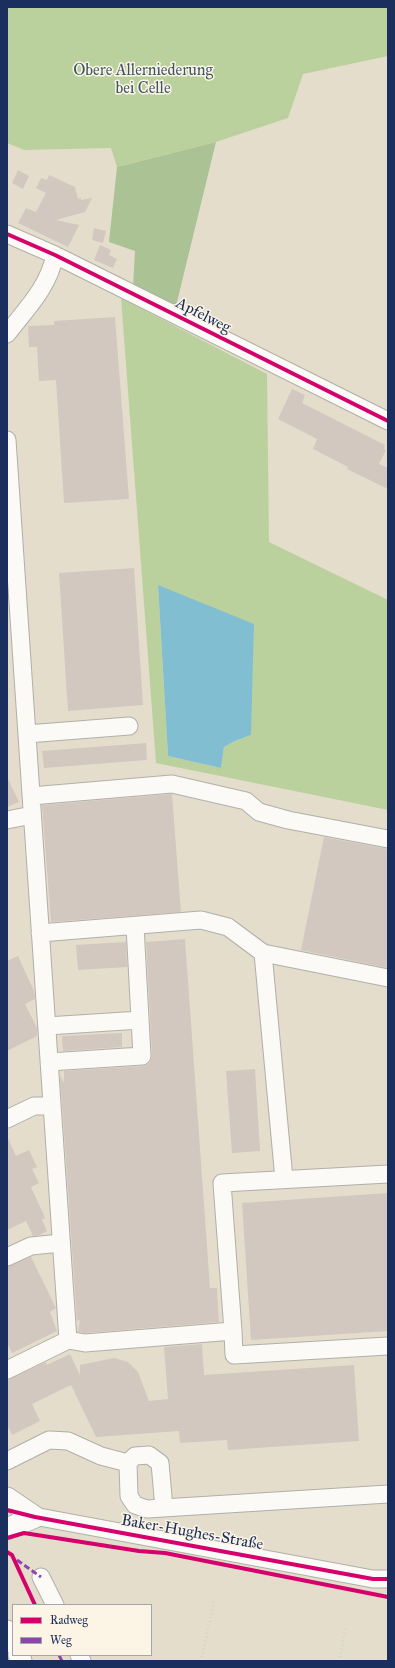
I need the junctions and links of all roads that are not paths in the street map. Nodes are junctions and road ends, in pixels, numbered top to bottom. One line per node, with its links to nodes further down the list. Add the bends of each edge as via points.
1 (7, 234): 2 (street, Apfelweg)
2 (55, 255): 3 (street, via 45,284); 4 (street, Apfelweg)
3 (7, 334)
4 (388, 421)
5 (7, 440): 7 (street)
6 (129, 726): 7 (street)
7 (27, 734): 8 (street)
8 (31, 796): 9 (street); 11 (street, via 172,784 246,801 259,812 288,820)
9 (32, 815): 10 (street); 13 (street)
10 (7, 820)
11 (388, 839)
12 (135, 926): 13 (street); 14 (street, via 201,920 228,927); 16 (street)
13 (40, 933): 17 (street)
14 (263, 953): 15 (street); 22 (street)
15 (388, 978)
16 (140, 1020): 17 (street); 18 (street, via 142,1056)
17 (47, 1026): 18 (street)
18 (49, 1062): 19 (street)
19 (52, 1106): 20 (street, via 34,1106); 23 (street)
20 (7, 1119)
21 (388, 1174): 22 (street)
22 (284, 1180): 25 (street, via 222,1183)
23 (61, 1243): 24 (street, via 31,1246); 26 (street)
24 (7, 1257)
25 (233, 1331): 26 (street, via 85,1343); 27 (street, via 234,1355)
26 (68, 1340): 28 (street)
27 (388, 1346)
28 (7, 1370)
29 (7, 1461): 30 (street, via 49,1440 56,1440 68,1441 101,1456)
30 (128, 1463): 33 (street, via 129,1496 135,1504 147,1509); 33 (street, via 135,1456 150,1455 160,1463)
31 (388, 1494): 33 (street)
32 (7, 1498): 35 (main road)
33 (164, 1508)
34 (7, 1510): 35 (street, Baker-Hughes-Straße)
35 (35, 1517): 36 (main road); 38 (street, Baker-Hughes-Straße)
36 (7, 1529)
37 (41, 1578): 39 (street)
38 (383, 1581)
39 (54, 1604)
40 (7, 1631): 41 (main road)
41 (12, 1641)

